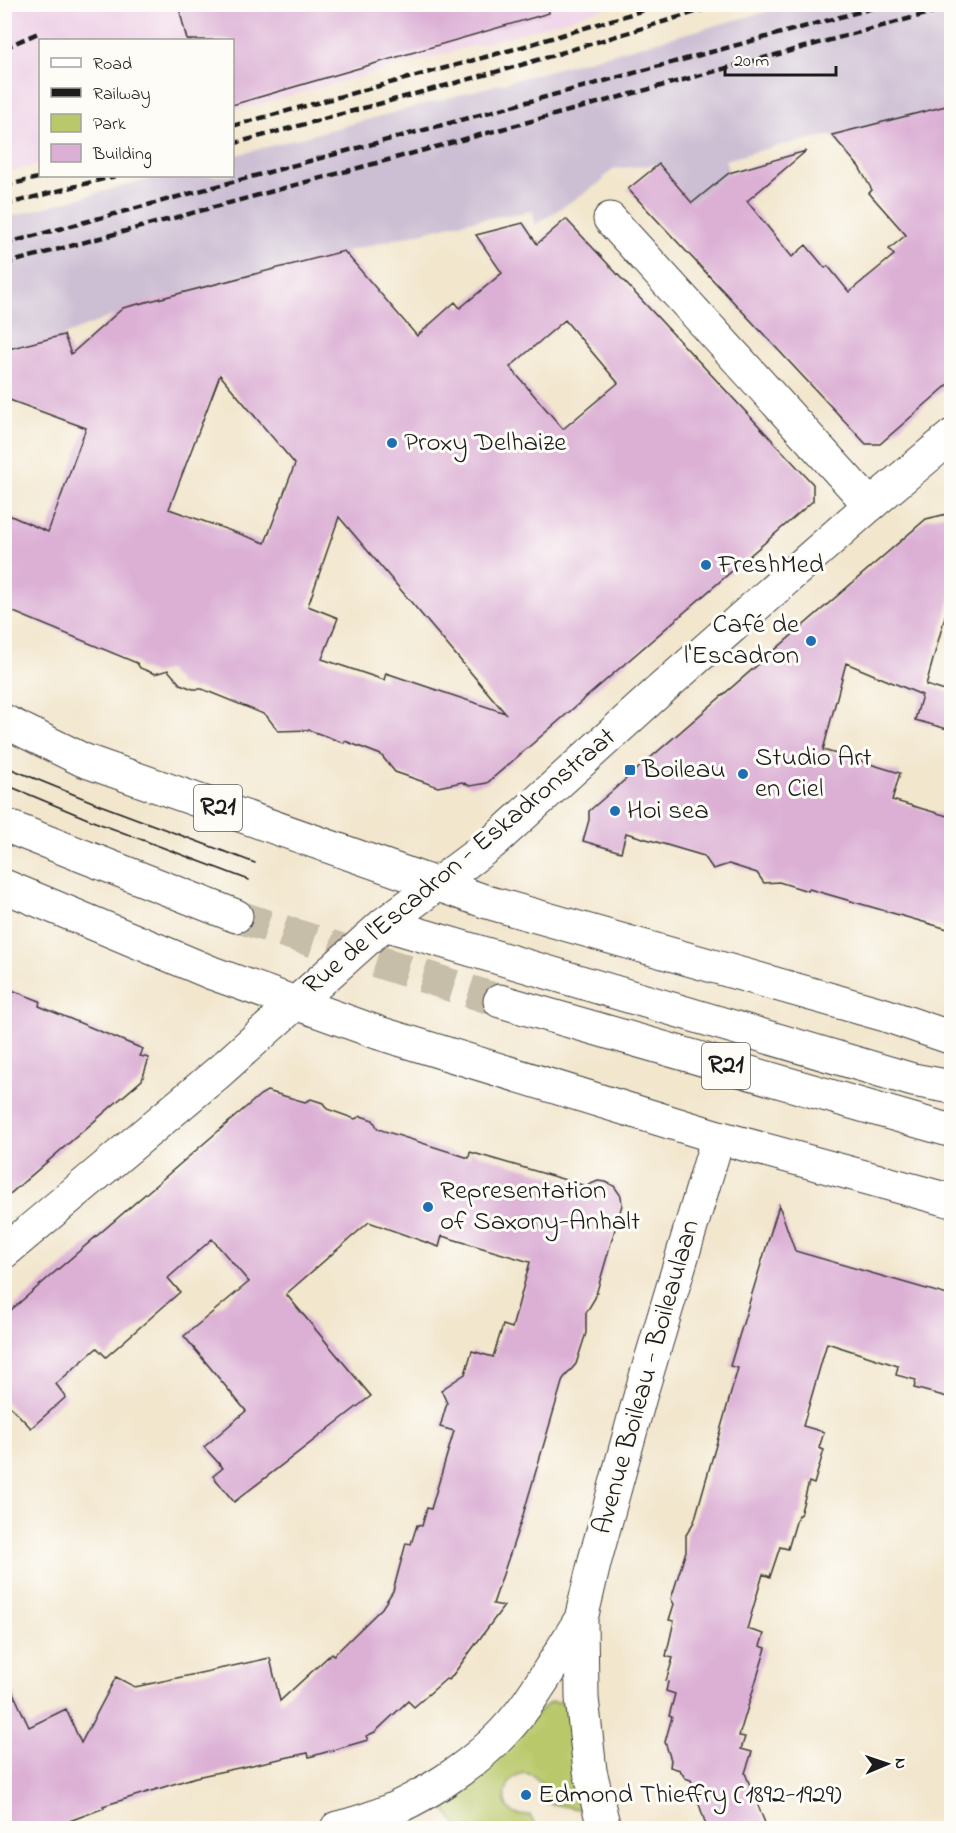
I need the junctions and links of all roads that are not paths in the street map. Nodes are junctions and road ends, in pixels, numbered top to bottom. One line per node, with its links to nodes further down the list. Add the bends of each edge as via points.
1 (609, 219): 3 (street)
2 (947, 450): 3 (street, Rue de l'Escadron - Eskadronstraat)
3 (870, 505): 6 (street, Rue de l'Escadron - Eskadronstraat, via 492,843)
4 (4, 722): 6 (street, R21, via 83,760)
5 (4, 825): 8 (street)
6 (435, 884): 9 (street, Rue de l'Escadron - Eskadronstraat); 12 (street, R21)
7 (4, 886): 11 (street)
8 (236, 916)
9 (384, 924): 11 (street, Rue de l'Escadron - Eskadronstraat); 15 (street, via 913,1080)
10 (500, 1001): 16 (street, R21)
11 (293, 1003): 17 (street, via 463,1060); 19 (street, Rue de l'Escadron - Eskadronstraat, via 220,1071)
12 (885, 1015): 13 (street); 14 (street, R21)
13 (951, 1028)
14 (951, 1038)
15 (951, 1087)
16 (951, 1131)
17 (718, 1137): 18 (street); 20 (street, Avenue Boileau - Boileaulaan, via 641,1393)
18 (951, 1201)
19 (4, 1252)
20 (581, 1619): 21 (street); 22 (street)
21 (539, 1686): 22 (street, via 552,1677 562,1678 576,1686); 23 (street, via 496,1738 464,1766 414,1800)
22 (582, 1698): 24 (street, via 590,1771)
23 (337, 1828)
24 (604, 1828)

